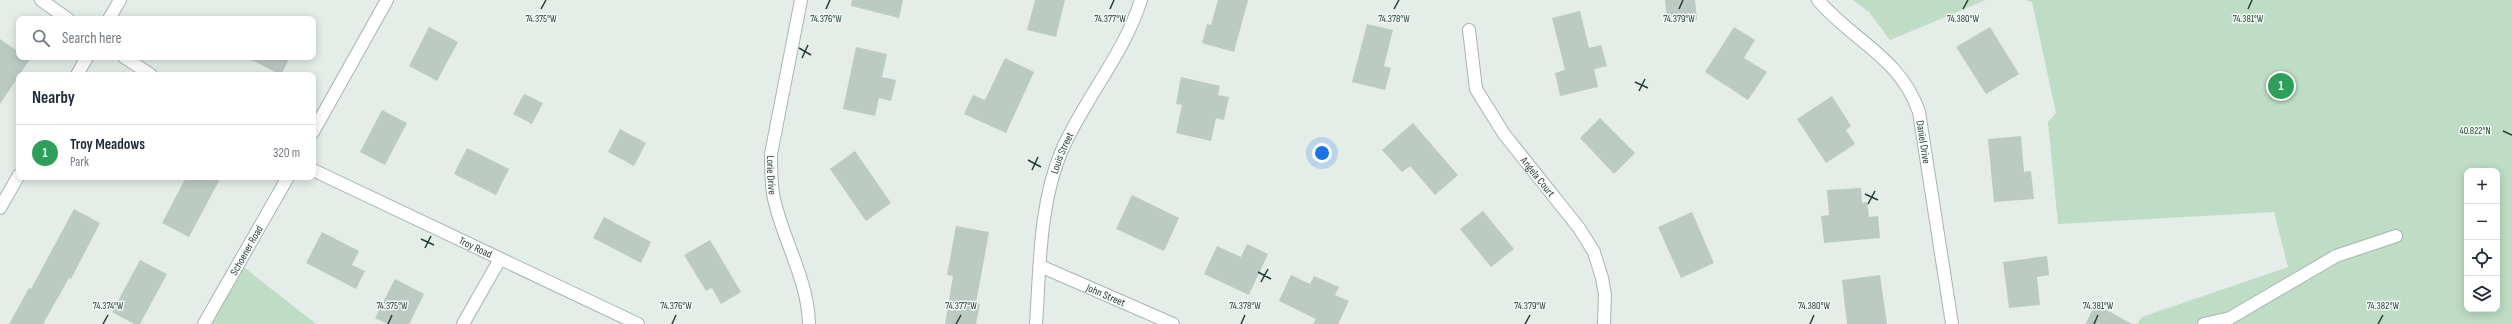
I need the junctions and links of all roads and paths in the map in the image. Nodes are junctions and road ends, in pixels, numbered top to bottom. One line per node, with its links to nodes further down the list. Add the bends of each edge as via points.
1 (41, 0): 7 (street)
2 (120, 0): 8 (street)
3 (387, 0): 14 (street)
4 (801, 0): 25 (street, Lorie Drive, via 770,170 773,195 799,270)
5 (1141, 0): 21 (street, Louis Street, via 1136,17 1118,52 1078,116 1062,152 1050,186)
6 (1818, 0): 29 (street, Daniel Drive, via 1901,76 1915,99)
7 (64, 16)
8 (111, 16)
9 (1469, 30): 28 (street, Angela Court, via 1476,89 1504,134 1579,228 1594,252 1605,295)
10 (85, 60): 12 (street)
11 (128, 60): 13 (street)
12 (79, 72)
13 (146, 72)
14 (316, 127)
15 (316, 171): 20 (street, Troy Road)
16 (16, 180): 18 (street)
17 (286, 180): 22 (street, Schoener Road)
18 (0, 208)
19 (2396, 236): 30 (street, via 2336,256 2230,318)
20 (500, 259): 23 (street); 24 (street, Troy Road)
21 (1040, 266): 26 (street, Louis Street); 27 (street, John Street)
22 (204, 324)
23 (463, 324)
24 (638, 324)
25 (809, 324)
26 (1036, 324)
27 (1172, 324)
28 (1604, 324)
29 (1952, 324)
30 (2204, 324)

